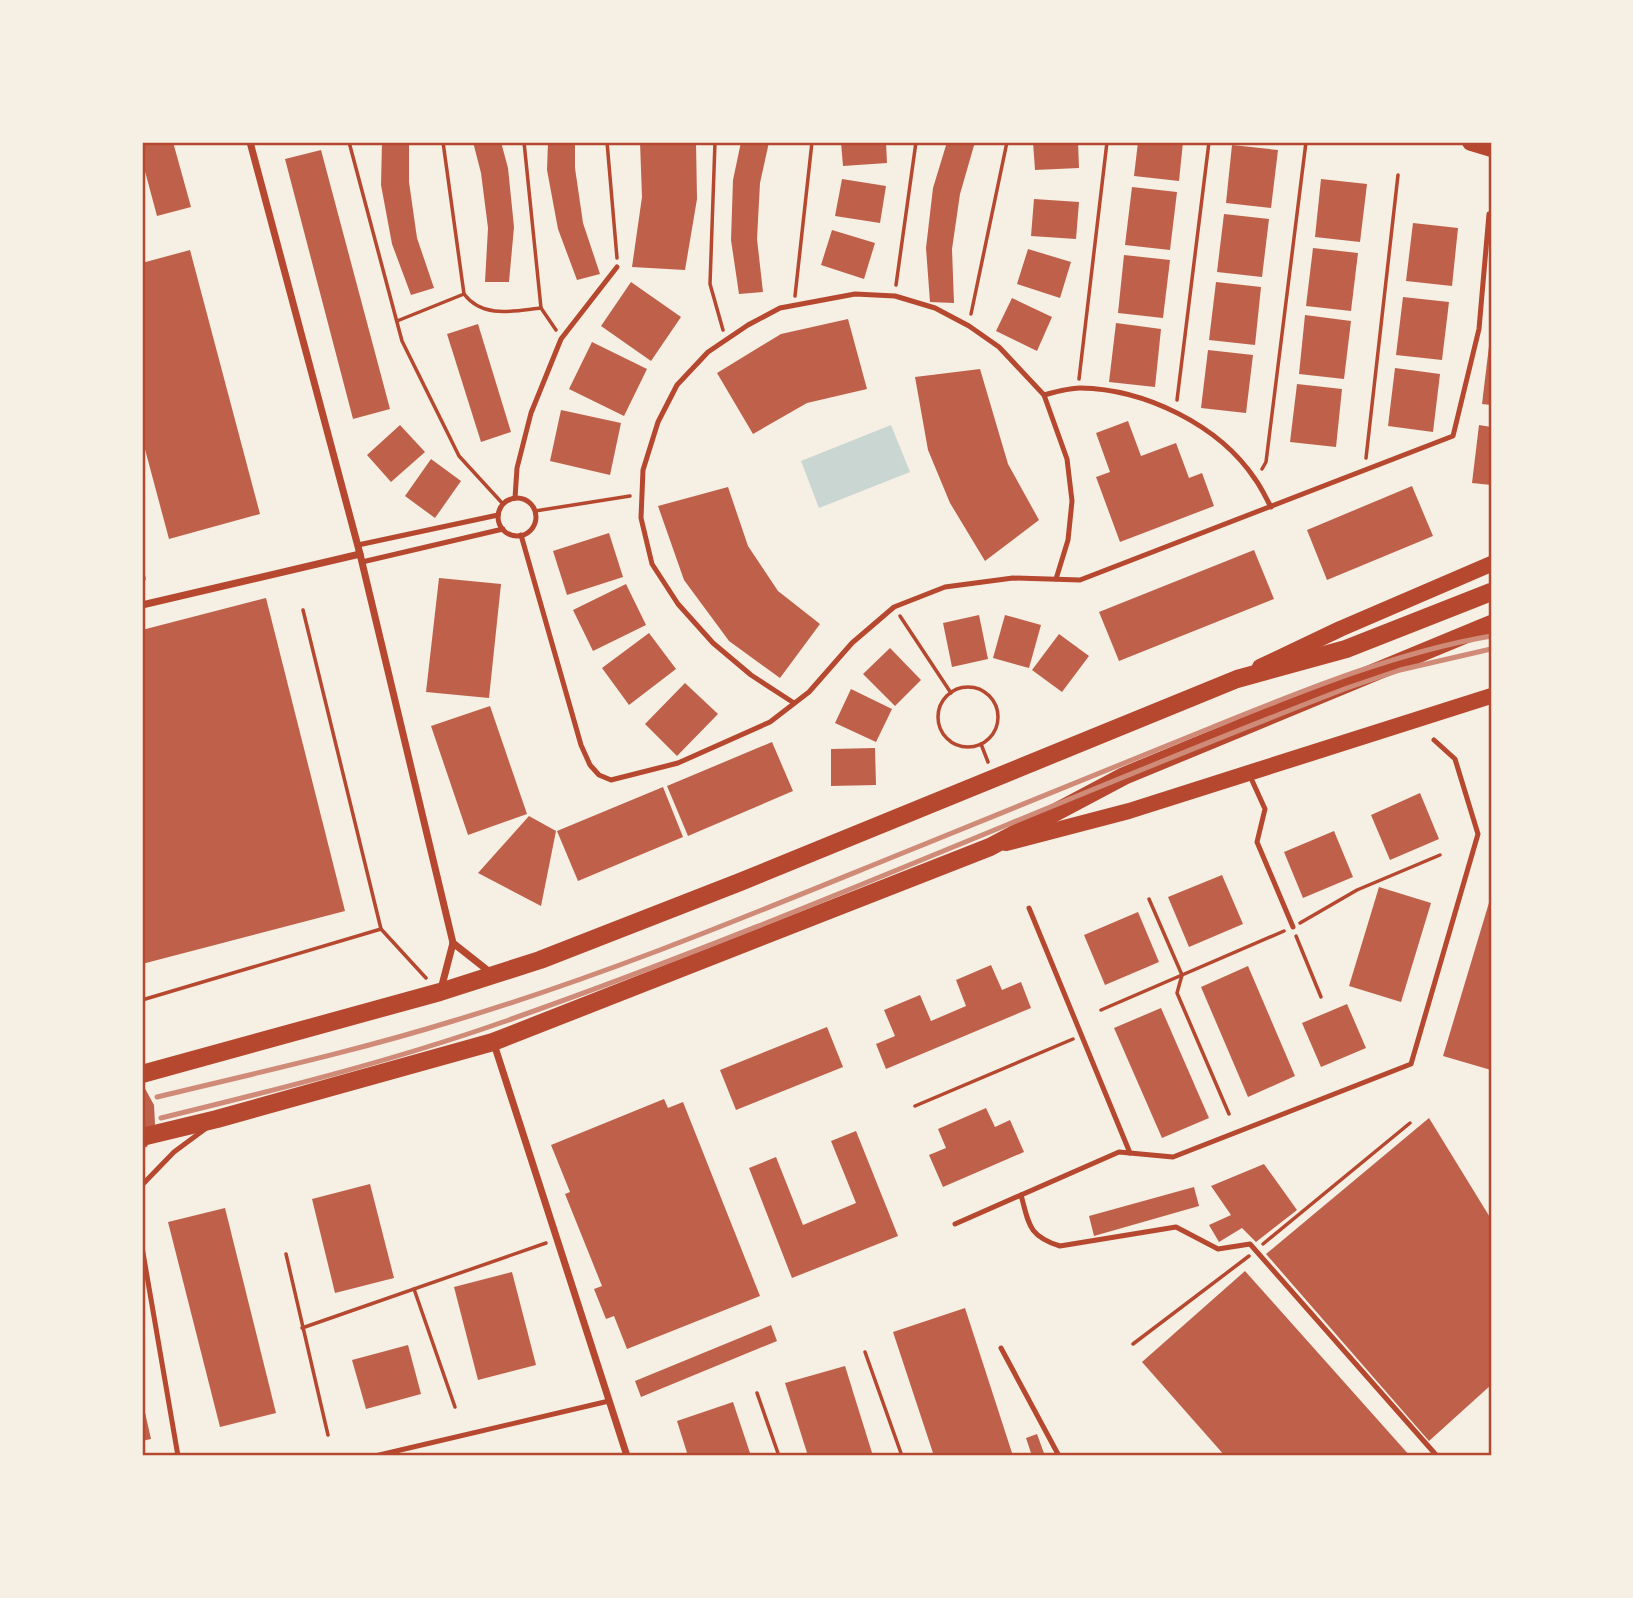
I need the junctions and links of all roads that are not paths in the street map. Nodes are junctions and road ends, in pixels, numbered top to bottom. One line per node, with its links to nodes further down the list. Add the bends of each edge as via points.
1 (250, 142): 12 (street)
2 (1471, 142): 3 (highway)
3 (1491, 148)
4 (1489, 214): 8 (lane, via 1479,330 1453,436)
5 (617, 267): 7 (lane, via 561,339 531,413 517,468)
6 (1044, 395): 8 (lane, via 1078,388 1108,390 1176,413 1235,454 1256,479); 14 (lane, via 1067,459 1072,501 1068,540); 20 (lane, via 999,347 969,326 935,308 895,296 855,295 769,314 708,352 677,384 658,422 643,470 641,518 652,564 678,604 713,643)
7 (515, 498): 9 (lane, via 503,504); 11 (lane, via 527,501 535,511 535,524)
8 (1270, 507): 14 (lane, via 1080,580)
9 (498, 515): 10 (lane); 12 (lane)
10 (503, 529): 11 (lane); 12 (lane)
11 (521, 535): 20 (lane, via 581,745 600,775 611,780 678,763 770,722)
12 (360, 554): 16 (street); 26 (street)
13 (1491, 564): 18 (main road)
14 (1056, 579): 20 (lane, via 1013,578 945,587 894,607)
15 (1491, 592): 18 (highway, via 1346,649)
16 (142, 605)
17 (1491, 624): 23 (highway, via 1124,776)
18 (1237, 678): 27 (highway, via 740,882)
19 (1491, 696): 22 (main road)
20 (794, 704)
21 (1434, 740): 33 (lane, via 1455,759 1478,834 1411,1064 1173,1157)
22 (1249, 773): 23 (main road, via 1129,811); 25 (lane, via 1265,809 1257,842)
23 (990, 847): 29 (highway)
24 (1029, 908): 33 (lane)
25 (1293, 927)
26 (453, 943): 27 (street); 28 (street)
27 (495, 976): 28 (highway)
28 (440, 992): 30 (highway)
29 (493, 1042): 31 (highway); 39 (street)
30 (142, 1074)
31 (217, 1119): 32 (highway); 34 (lane, via 174,1152)
32 (142, 1137)
33 (1130, 1153): 35 (lane, via 1119,1152)
34 (142, 1185)
35 (1021, 1195): 36 (lane); 45 (lane, via 1030,1228 1046,1242 1060,1246 1177,1227 1218,1249 1250,1244)
36 (955, 1224)
37 (142, 1247): 41 (lane)
38 (1001, 1348): 44 (lane)
39 (609, 1401): 40 (lane); 43 (street)
40 (393, 1454): 42 (lane)
41 (178, 1456)
42 (375, 1456)
43 (627, 1456)
44 (1059, 1456)
45 (1434, 1456)

